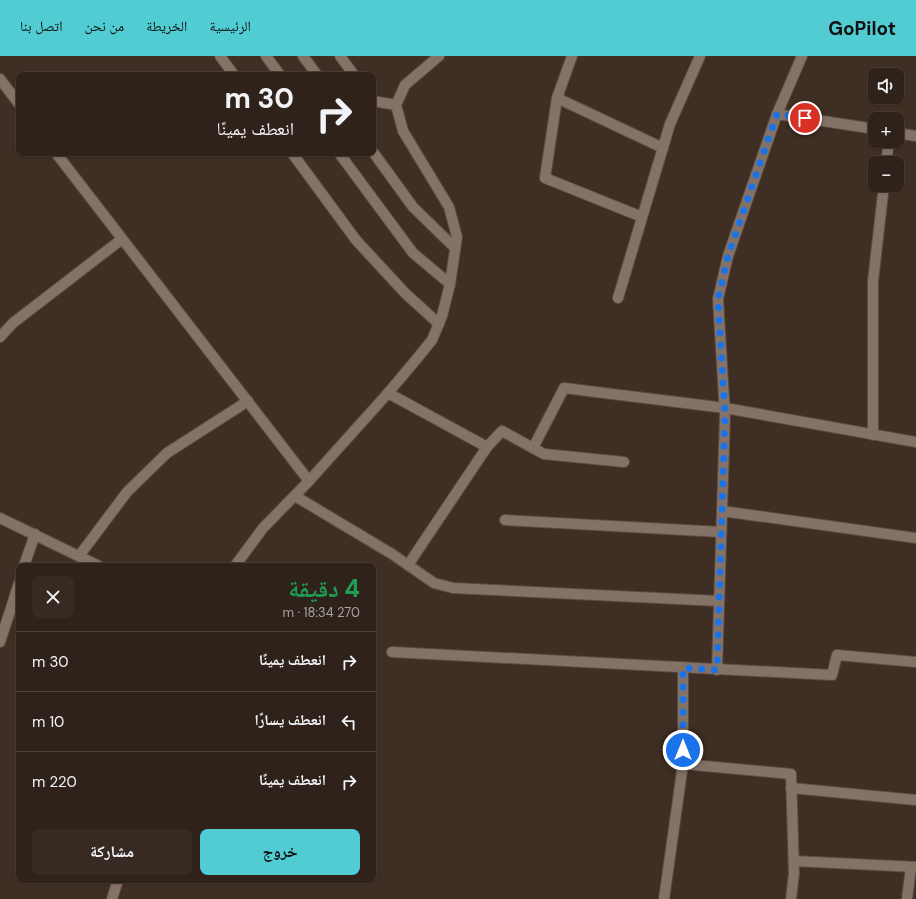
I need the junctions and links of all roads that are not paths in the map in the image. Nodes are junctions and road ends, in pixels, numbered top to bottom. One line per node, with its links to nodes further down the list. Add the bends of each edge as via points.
1 (220, 56): 9 (street)
2 (266, 56): 10 (street)
3 (303, 56): 11 (street)
4 (340, 56): 12 (street)
5 (439, 56): 18 (street, via 406,85)
6 (572, 56): 15 (street)
7 (700, 56): 23 (street, via 670,124)
8 (802, 56): 19 (street)
9 (232, 72)
10 (278, 72)
11 (315, 72)
12 (352, 72)
13 (0, 79): 14 (street)
14 (4, 91): 16 (street)
15 (557, 98): 23 (street); 29 (street, via 545,178)
16 (16, 101)
17 (376, 102): 18 (street)
18 (396, 105): 31 (street, via 403,131 449,207 457,237)
19 (777, 114): 20 (street); 38 (street, via 728,256 718,299)
20 (868, 128)
21 (904, 134): 22 (street)
22 (916, 136)
23 (663, 148): 29 (street)
24 (58, 156): 30 (street)
25 (294, 156): 34 (street, via 356,240)
26 (341, 156): 32 (street, via 413,253)
27 (376, 156): 31 (street, via 413,207)
28 (883, 192): 39 (street, via 873,281)
29 (642, 217): 33 (street)
30 (122, 239): 35 (street, via 13,323); 37 (street)
31 (455, 248): 32 (street)
32 (450, 284): 34 (street)
33 (618, 298)
34 (439, 324): 36 (street, via 432,340)
35 (0, 337)
36 (388, 393): 41 (street); 44 (street)
37 (248, 401): 44 (street); 52 (street, via 167,452 127,492)
38 (725, 408): 39 (street); 42 (street, via 564,388); 46 (street)
39 (873, 435): 40 (street)
40 (916, 442)
41 (487, 447): 42 (street, via 502,431); 56 (street)
42 (533, 448): 43 (street, via 544,454)
43 (624, 462)
44 (309, 481): 45 (street)
45 (295, 496): 55 (street, via 263,528); 56 (street)
46 (722, 511): 49 (street); 51 (street)
47 (0, 518): 50 (street)
48 (504, 520): 49 (street)
49 (721, 532): 58 (street)
50 (35, 534): 52 (street); 53 (street)
51 (916, 538)
52 (79, 556): 54 (street)
53 (25, 563)
54 (93, 563)
55 (237, 563)
56 (408, 565): 58 (street, via 434,583 453,588)
57 (16, 592): 59 (street)
58 (719, 601): 63 (street)
59 (0, 642)
60 (392, 652): 62 (street)
61 (916, 662): 63 (street, via 836,655 832,675)
62 (683, 668): 63 (street); 64 (street)
63 (717, 670)
64 (683, 764): 65 (street, via 791,774); 71 (street)
65 (791, 788): 66 (street); 67 (street)
66 (916, 800)
67 (794, 861): 68 (street); 72 (street)
68 (914, 867): 73 (street)
69 (117, 883): 70 (street)
70 (112, 899)
71 (664, 899)
72 (791, 899)
73 (907, 899)

